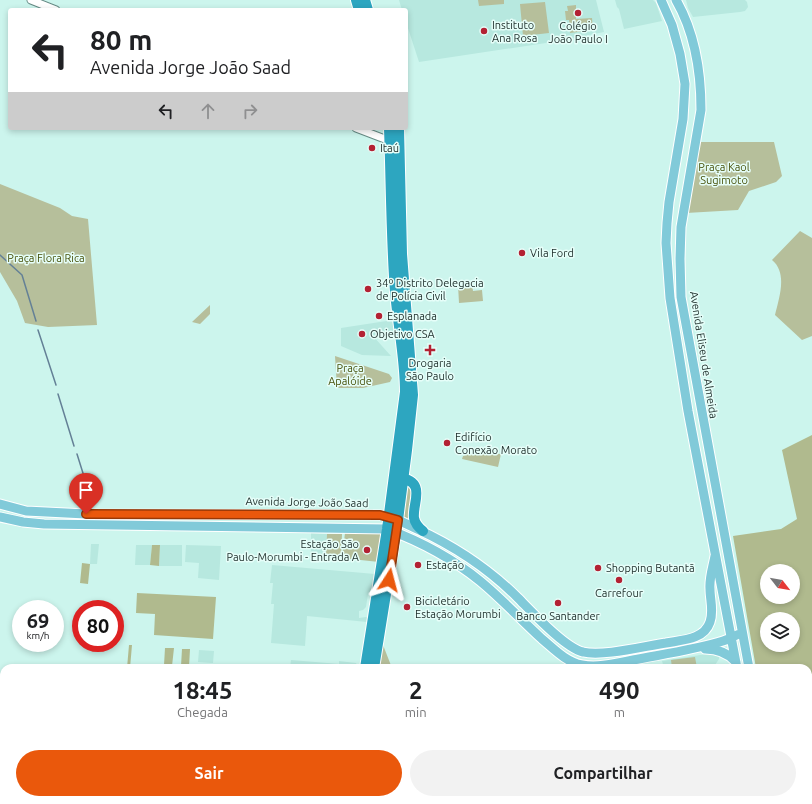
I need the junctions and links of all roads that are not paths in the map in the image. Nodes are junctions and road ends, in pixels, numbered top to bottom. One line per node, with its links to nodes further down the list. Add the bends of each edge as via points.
1 (31, 0): 4 (street)
2 (661, 0): 20 (main road, via 672,25 685,84 683,119 667,222 670,298)
3 (676, 0): 24 (main road, Avenida Eliseu de Almeida, via 693,44 701,102 681,227 681,297)
4 (51, 8)
5 (362, 130): 8 (street)
6 (391, 130): 8 (highway)
7 (399, 130): 8 (highway)
8 (395, 141): 9 (highway, via 392,251 405,392)
9 (399, 477): 14 (highway); 18 (highway, via 411,483 416,489 414,518)
10 (0, 504): 11 (main road, Avenida Jorge João Saad, via 26,511)
11 (159, 514): 12 (main road, Avenida Jorge João Saad); 15 (main road, via 162,518)
12 (170, 514): 14 (main road, Avenida Jorge João Saad, via 302,514); 16 (main road, via 166,521)
13 (0, 517): 15 (main road, via 44,524)
14 (393, 518): 17 (highway); 18 (main road)
15 (160, 526): 16 (main road)
16 (170, 526): 17 (main road)
17 (392, 531): 21 (main road); 28 (highway); 29 (highway)
18 (422, 532): 19 (main road)
19 (463, 554): 21 (main road); 23 (main road, via 484,568 570,647 584,653 672,642 700,635 707,628 712,615)
20 (715, 556): 22 (main road); 23 (main road)
21 (457, 564): 30 (main road, via 479,580 558,653)
22 (721, 587): 23 (main road); 24 (main road, via 728,588 734,606); 26 (main road)
23 (710, 589)
24 (738, 608): 25 (main road, Avenida Eliseu de Almeida)
25 (742, 633): 26 (main road); 34 (main road, Avenida Eliseu de Almeida)
26 (731, 637): 27 (main road); 33 (main road)
27 (695, 648): 31 (main road); 32 (main road, via 717,650 729,655)
28 (366, 664)
29 (375, 664)
30 (577, 664)
31 (610, 664)
32 (735, 664)
33 (736, 664)
34 (748, 664)

